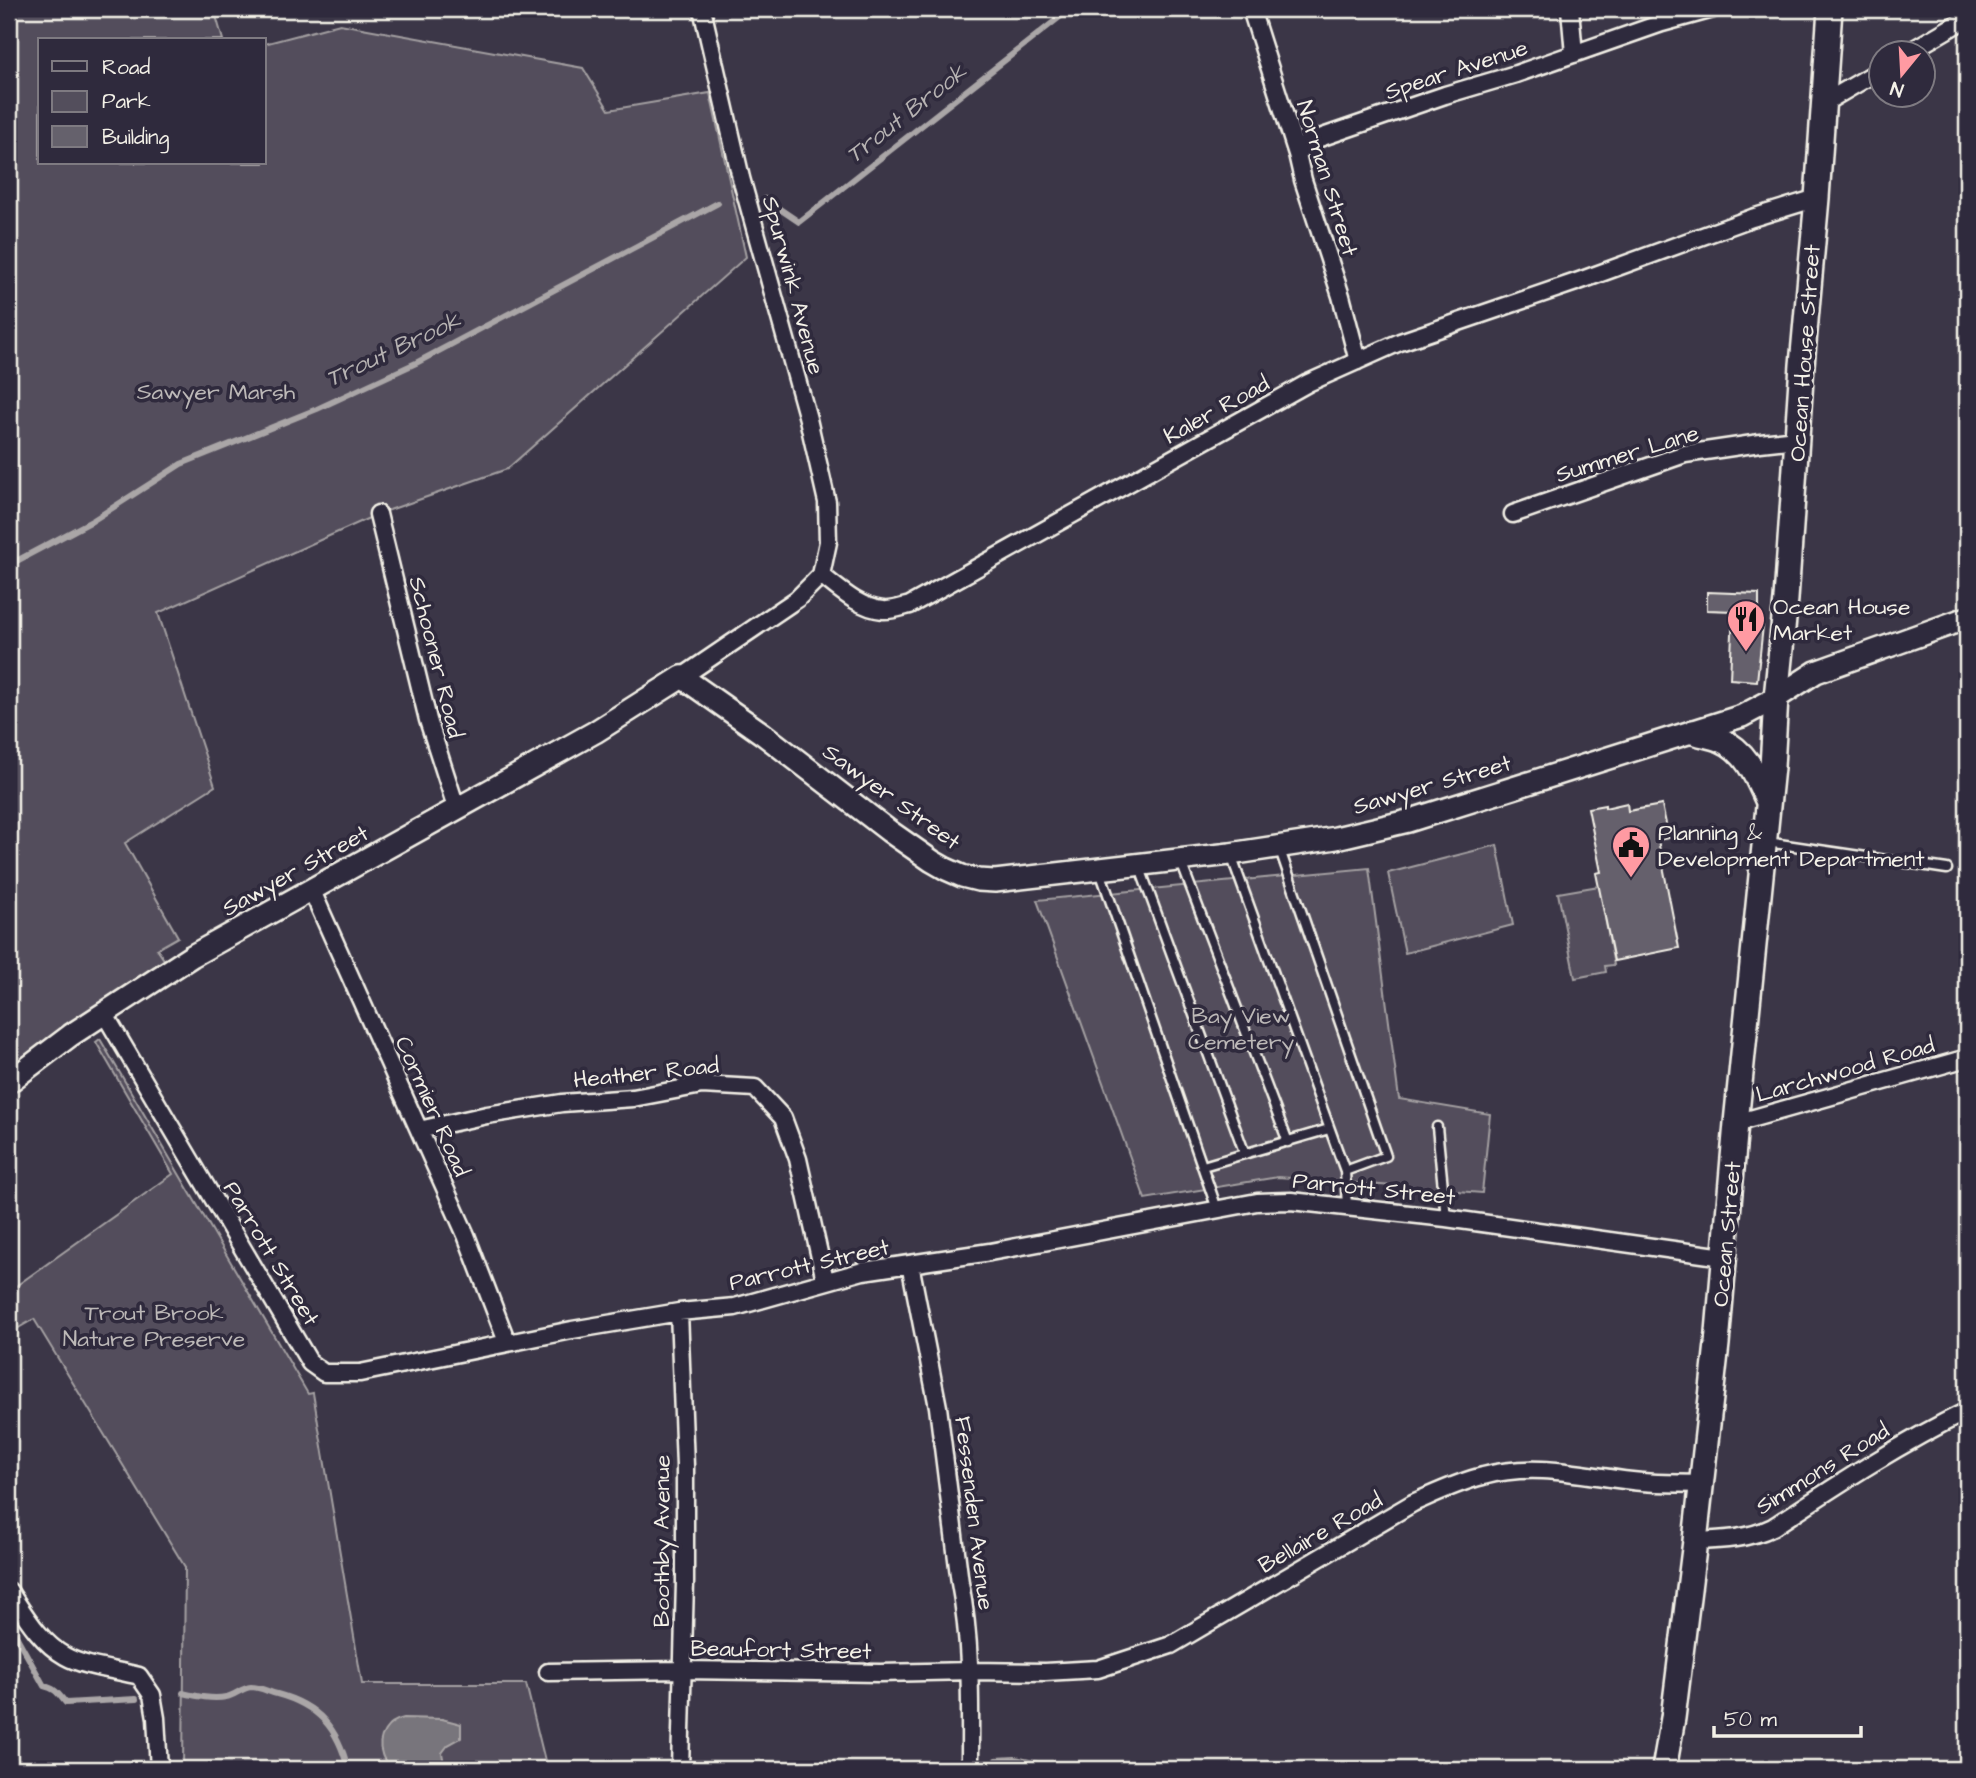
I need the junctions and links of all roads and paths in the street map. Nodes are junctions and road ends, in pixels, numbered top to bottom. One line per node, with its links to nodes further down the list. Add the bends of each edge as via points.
1 (702, 9): 17 (street, Spurwink Avenue, via 827,502 828,542)
2 (1251, 9): 11 (street, Norman Street)
3 (1570, 9): 8 (street)
4 (1713, 9): 8 (street, Spear Avenue)
5 (1830, 9): 10 (main road, Ocean House Street)
6 (1967, 18): 7 (street)
7 (1933, 38)
8 (1574, 54): 11 (street, Spear Avenue, via 1308,142)
9 (1868, 77): 10 (street)
10 (1824, 103): 12 (main road, Ocean House Street)
11 (1297, 154): 13 (street, Norman Street)
12 (1817, 198): 13 (street, Kaler Road, via 1399,342); 14 (main road, Ocean House Street)
13 (1358, 361): 17 (street, Kaler Road, via 1308,383 910,605 884,610 865,604)
14 (1797, 439): 16 (street, Summer Lane, via 1685,454); 20 (main road, Ocean House Street)
15 (378, 514): 23 (street, Schooner Road, via 428,720)
16 (1513, 514)
17 (821, 575): 19 (street, via 797,599)
18 (1967, 618): 20 (street, Sawyer Street, via 1816,672)
19 (682, 677): 23 (street, Sawyer Street, via 596,732); 30 (street, Sawyer Street, via 946,869 995,881)
20 (1776, 698): 21 (street, Sawyer Street, via 1742,716); 22 (main road, Ocean Street)
21 (1693, 732): 22 (main road, via 1722,740 1739,752 1752,767); 25 (street, Sawyer Street, via 1408,821)
22 (1768, 803): 24 (main road, Ocean Street)
23 (457, 810): 31 (street, Sawyer Street)
24 (1765, 841): 29 (lane); 35 (main road, Ocean Street)
25 (1279, 847): 26 (street, Sawyer Street); 42 (lane, via 1387,1156)
26 (1230, 854): 27 (street, Sawyer Street); 37 (lane)
27 (1180, 859): 28 (street, Sawyer Street); 39 (lane)
28 (1139, 864): 30 (street, Sawyer Street); 40 (lane)
29 (1947, 869)
30 (1099, 870): 41 (lane)
31 (312, 891): 32 (street, Sawyer Street, via 192,956); 38 (street, Cormier Road)
32 (104, 1013): 34 (street, Sawyer Street); 50 (street, Parrott Street, via 310,1363 324,1373 360,1373)
33 (1967, 1058): 35 (street, Larchwood Road)
34 (9, 1082)
35 (1736, 1123): 46 (main road, Ocean Street)
36 (1437, 1127): 45 (lane)
37 (1329, 1129): 39 (lane); 42 (lane)
38 (418, 1130): 48 (street, Heather Road, via 562,1103 633,1098 702,1085 755,1088 783,1118 798,1159); 50 (street, Cormier Road, via 466,1235)
39 (1288, 1142): 40 (lane)
40 (1245, 1154): 41 (lane)
41 (1203, 1166): 44 (lane)
42 (1345, 1171): 43 (lane)
43 (1347, 1207): 44 (street, Parrott Street, via 1291,1201); 45 (street, Parrott Street)
44 (1217, 1209): 47 (street, Parrott Street)
45 (1446, 1218): 46 (street, Parrott Street)
46 (1724, 1257): 52 (main road, Ocean Street)
47 (910, 1264): 48 (street, Parrott Street); 56 (street, Fessenden Avenue, via 939,1407)
48 (825, 1280): 49 (street, Parrott Street, via 735,1307)
49 (679, 1312): 50 (street, Parrott Street); 55 (street, Boothby Avenue, via 685,1479)
50 (507, 1342)
51 (1967, 1411): 53 (street, Simmons Road, via 1877,1459 1773,1527 1755,1535)
52 (1701, 1484): 53 (main road, Ocean Street); 56 (street, Bellaire Road, via 1538,1469 1485,1475 1413,1503 1171,1645 1098,1669)
53 (1695, 1541): 61 (main road, Ocean Street)
54 (9, 1591): 58 (street, via 40,1636 66,1657 139,1676 152,1695)
55 (683, 1670): 56 (street, Beaufort Street); 57 (street, Beaufort Street); 59 (street, Boothby Avenue)
56 (971, 1671): 60 (street, Fessenden Avenue)
57 (548, 1672)
58 (159, 1769)
59 (680, 1769)
60 (970, 1769)
61 (1664, 1769)

